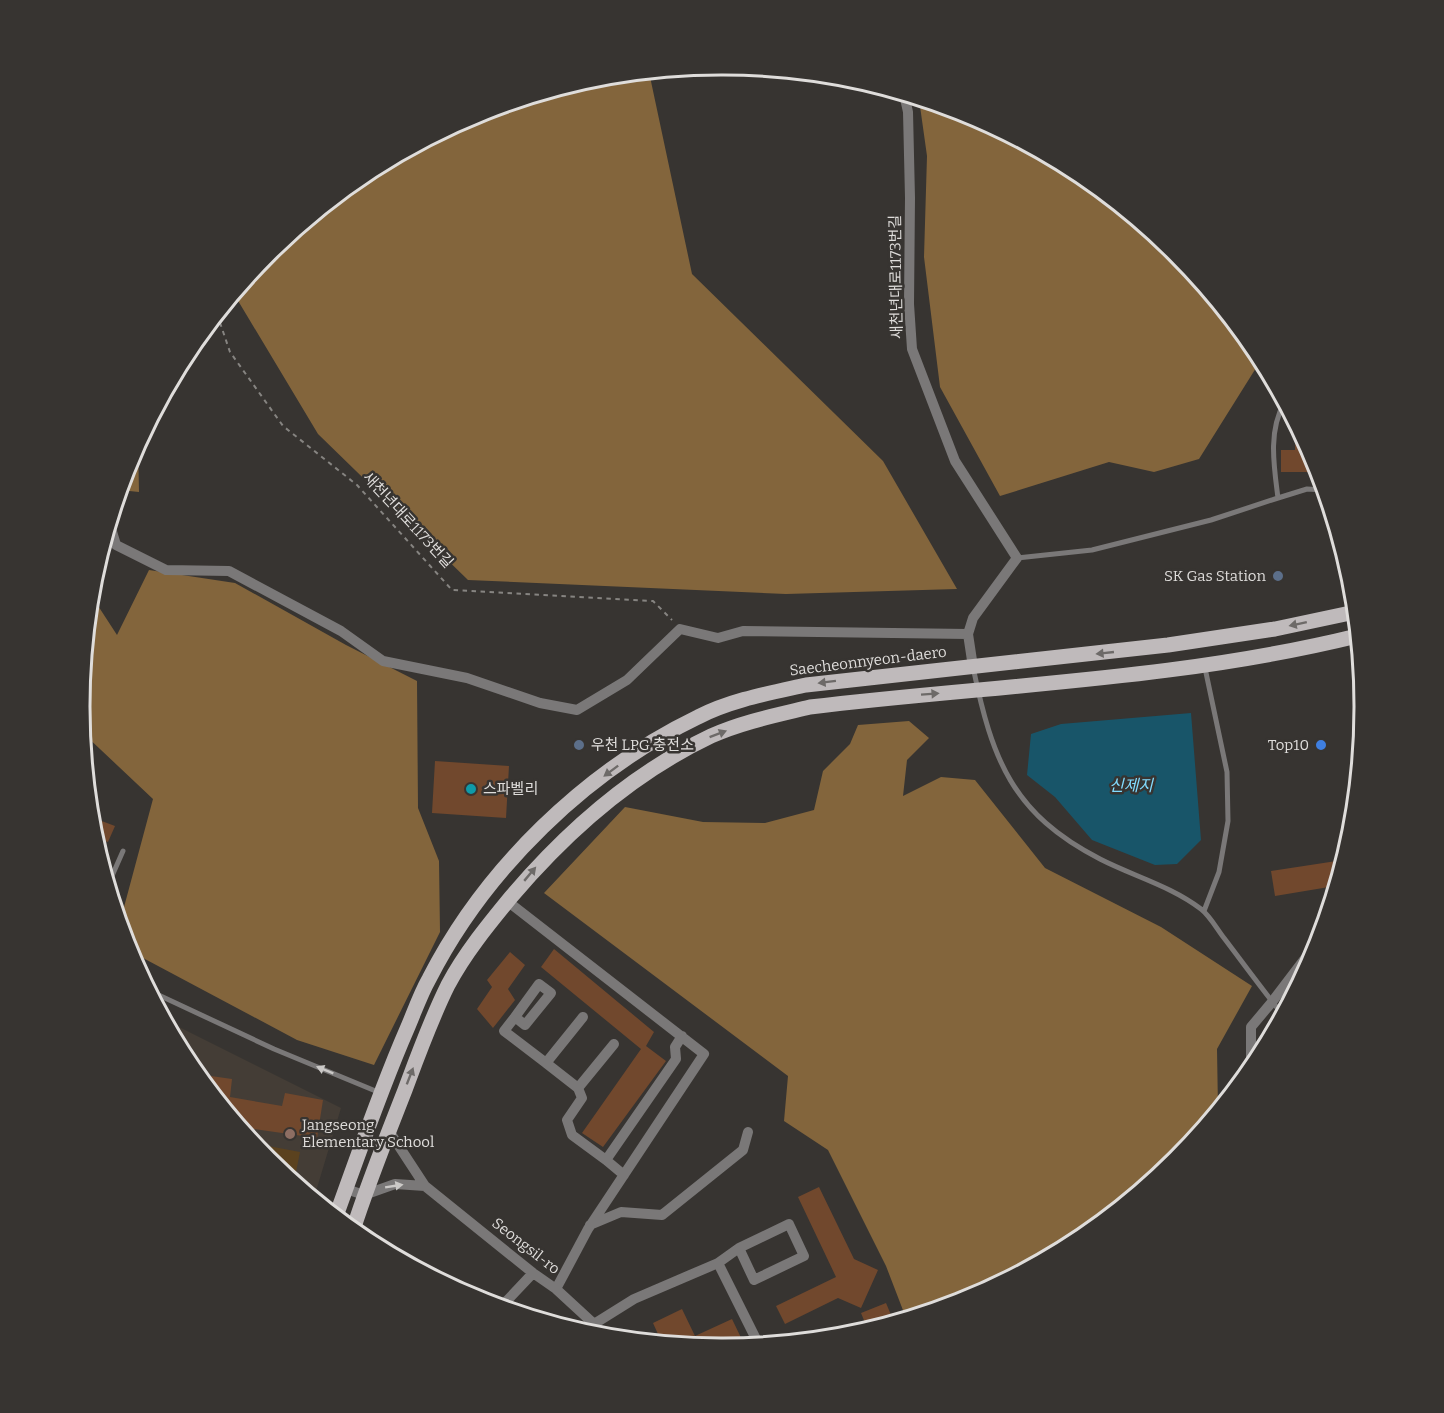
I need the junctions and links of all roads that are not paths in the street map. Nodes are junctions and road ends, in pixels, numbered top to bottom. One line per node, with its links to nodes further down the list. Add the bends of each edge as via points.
1 (906, 103): 6 (street, 새천년대로1173번길, via 912,350 955,461)
2 (1280, 411): 4 (lane, via 1273,442)
3 (1314, 489): 4 (lane)
4 (1278, 498): 6 (lane, via 1211,520 1092,550)
5 (114, 537): 8 (street, via 116,545 166,570 229,571 341,631 383,661 467,678 540,703 577,710 627,681 680,628 718,638 743,631)
6 (1017, 558): 8 (street, via 972,618)
7 (1346, 614): 10 (main road, Saecheonnyeon-daero, one-way to 10, via 1275,629)
8 (968, 634): 12 (street)
9 (1349, 638): 11 (main road)
10 (1074, 656): 12 (main road, Saecheonnyeon-daero); 14 (main road)
11 (1205, 666): 14 (main road); 20 (lane, via 1227,772 1228,821 1219,872)
12 (973, 667): 13 (main road, Saecheonnyeon-daero); 15 (lane)
13 (900, 673): 16 (main road); 32 (main road, Saecheonnyeon-daero, one-way to 32, via 807,685 699,716 637,751 580,794 531,839 465,917 428,980)
14 (1077, 680): 15 (main road)
15 (978, 690): 16 (main road, one-way to 15); 20 (lane, via 999,760 1042,822 1099,859 1176,893)
16 (903, 696): 19 (main road, one-way to 16, via 588,816 638,777 711,736 810,706)
17 (123, 851): 18 (lane)
18 (113, 873)
19 (507, 901): 27 (street); 33 (main road, one-way to 19, via 448,985)
20 (1204, 911): 23 (lane)
21 (1294, 974): 23 (street)
22 (161, 996): 32 (lane, one-way to 22)
23 (1272, 1002): 24 (lane); 29 (street, via 1251,1027)
24 (1277, 1008)
25 (515, 1017): 30 (street, via 504,1031)
26 (582, 1017): 30 (street)
27 (681, 1036): 35 (street, via 675,1047 676,1059); 36 (street, via 704,1054)
28 (614, 1044): 31 (street)
29 (1251, 1051)
30 (546, 1063): 31 (street)
31 (578, 1088): 35 (street, via 582,1098 567,1120 572,1135)
32 (380, 1093): 38 (main road, Saecheonnyeon-daero)
33 (389, 1131): 37 (street, Seongsil-ro); 39 (main road)
34 (748, 1132): 42 (street, via 743,1150 662,1215 621,1212)
35 (606, 1160): 36 (street)
36 (624, 1175): 42 (street)
37 (425, 1186): 39 (street, one-way to 37, via 395,1184); 45 (street, Seongsil-ro)
38 (346, 1189): 39 (street); 40 (main road, Saecheonnyeon-daero)
39 (364, 1195): 41 (main road)
40 (339, 1209)
41 (356, 1221)
42 (590, 1226): 46 (street)
43 (739, 1248): 43 (street, via 789,1224 804,1256 754,1280); 44 (street)
44 (718, 1263): 48 (street, via 634,1299); 49 (street)
45 (534, 1273): 46 (street, Seongsil-ro); 47 (street)
46 (556, 1289): 48 (street, Seongsil-ro)
47 (508, 1300)
48 (594, 1324)
49 (755, 1337)

